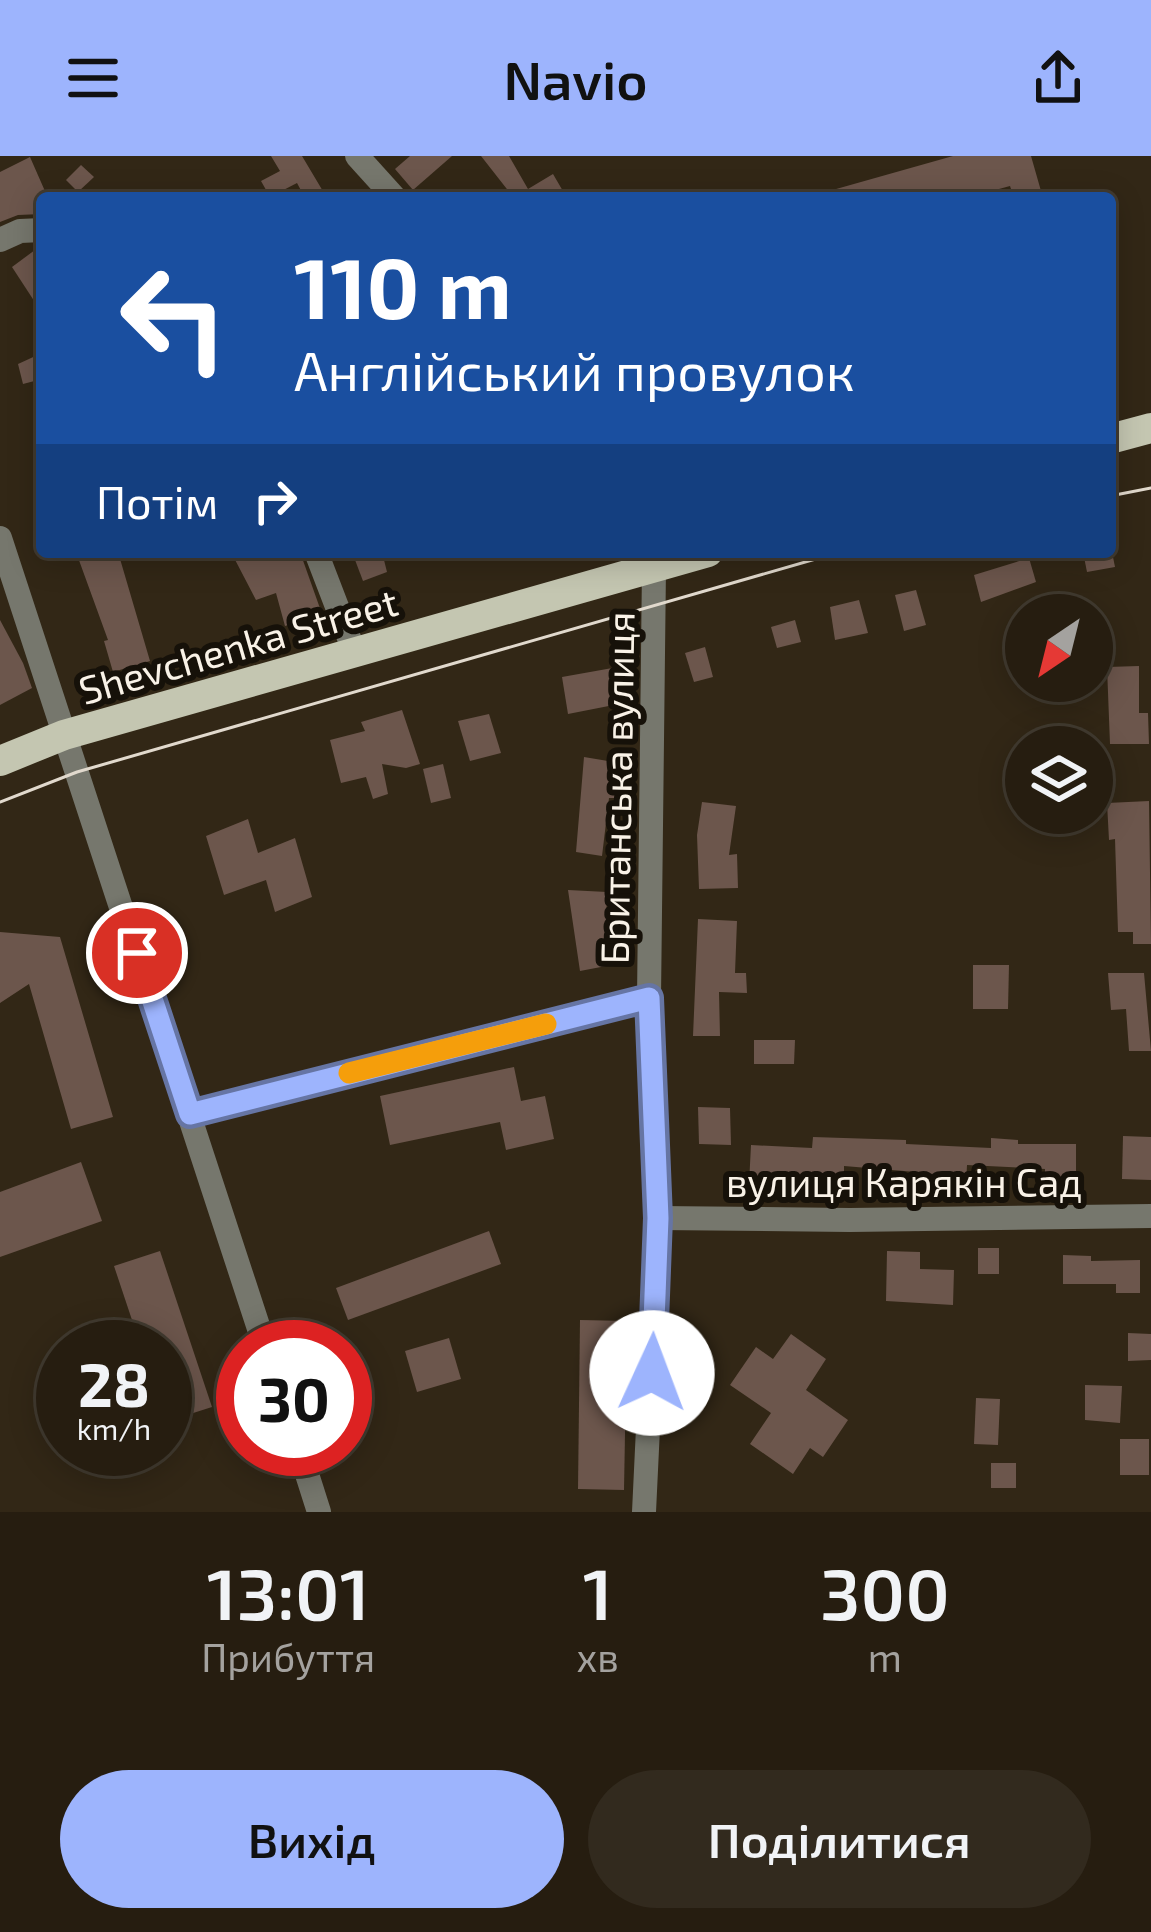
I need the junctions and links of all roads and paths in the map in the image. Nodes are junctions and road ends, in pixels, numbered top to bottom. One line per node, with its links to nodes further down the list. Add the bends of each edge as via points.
1 (357, 156): 2 (street)
2 (390, 192)
3 (36, 230): 4 (street)
4 (0, 240)
5 (1151, 428): 6 (main road)
6 (1116, 437)
7 (0, 538): 11 (street)
8 (318, 558): 10 (street)
9 (649, 560): 10 (main road, Shevchenka Street); 13 (street, Британська вулиця)
10 (354, 651): 11 (main road, Shevchenka Street)
11 (64, 736): 12 (main road, Shevchenka Street); 14 (street)
12 (0, 760)
13 (649, 998): 14 (street); 16 (street, Британська вулиця)
14 (190, 1114): 17 (street)
15 (1151, 1216): 16 (street, вулиця Карякін Сад)
16 (658, 1218): 20 (street, Британська вулиця)
17 (257, 1320)
18 (307, 1476): 19 (street)
19 (319, 1512)
20 (644, 1512)

